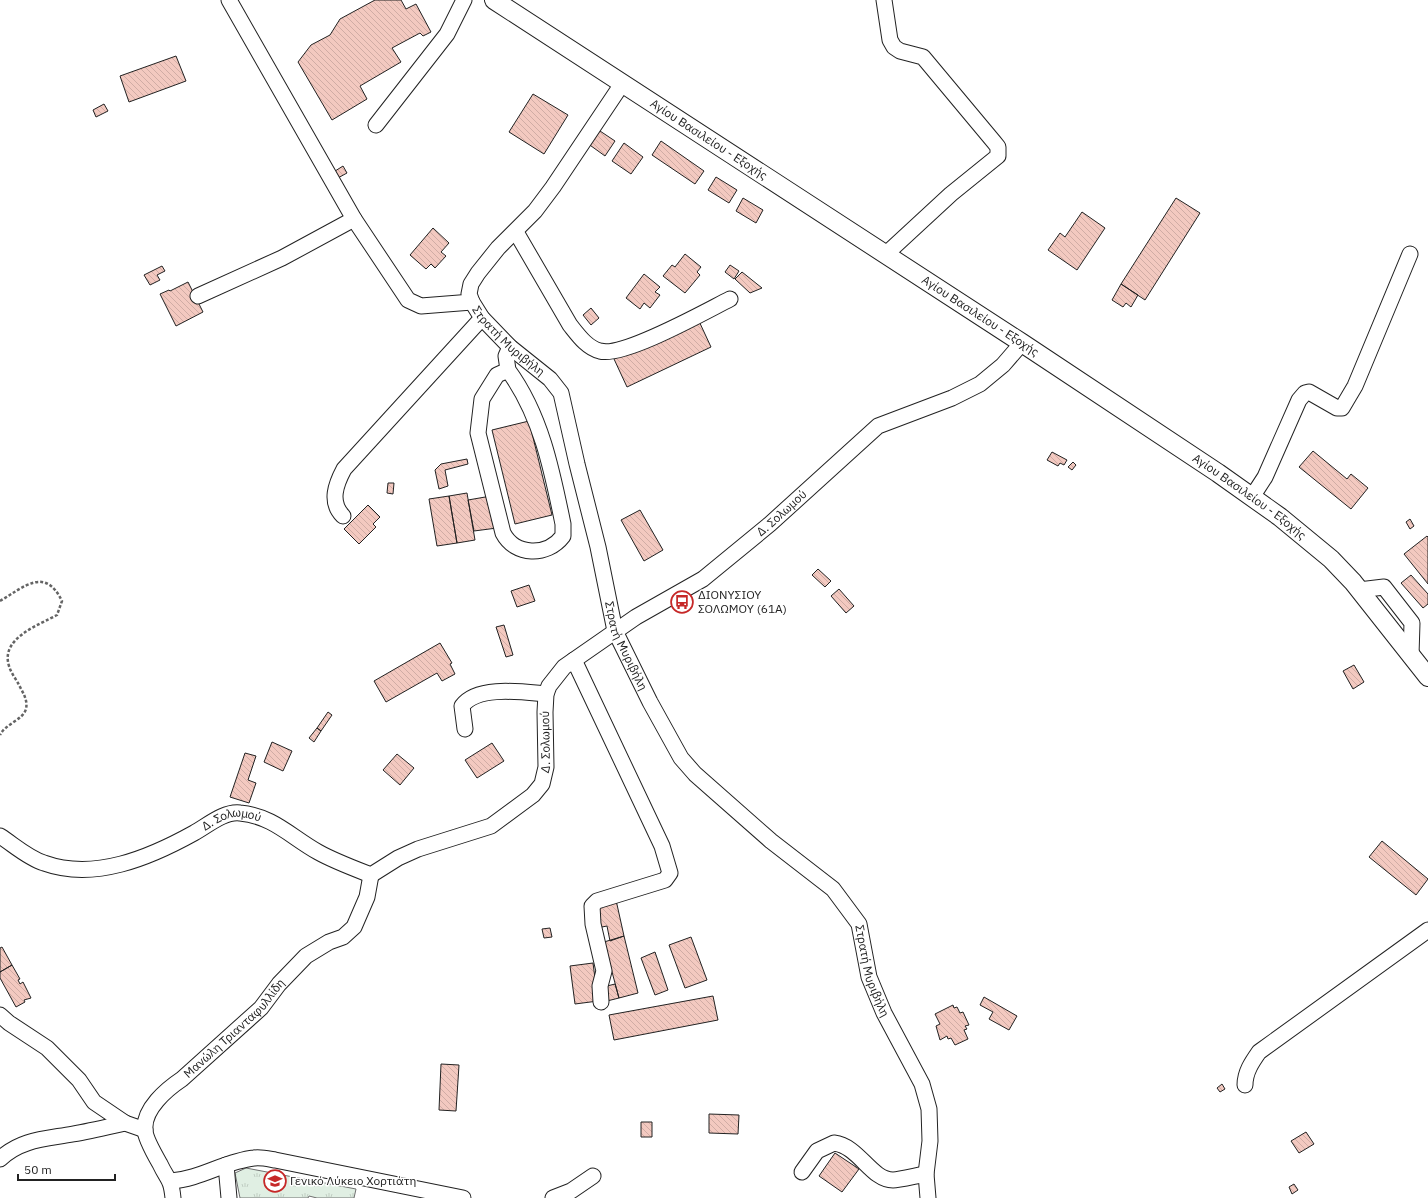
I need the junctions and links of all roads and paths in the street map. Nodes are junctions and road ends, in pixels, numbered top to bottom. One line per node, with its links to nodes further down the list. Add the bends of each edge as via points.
1 (228, 0): 7 (street)
2 (464, 0): 6 (street, via 447,34)
3 (494, 0): 5 (main road, Αγίου Βασιλείου - Εξοχής)
4 (884, 0): 10 (street, via 890,40 894,47 923,57 994,142 999,152 998,156 950,194)
5 (622, 84): 8 (street, Στρατή Μυριβήλη, via 553,188); 10 (main road, Αγίου Βασιλείου - Εξοχής)
6 (376, 125)
7 (354, 219): 11 (street, via 282,258); 13 (street, via 408,300 421,306)
8 (516, 232): 12 (street, via 570,325 581,339 600,351 608,352 638,343); 13 (street, Στρατή Μυριβήλη, via 498,248 471,284)
9 (1410, 254): 18 (street, via 1355,386 1345,404 1342,408 1337,408 1309,392 1305,393 1299,400 1265,477)
10 (885, 255): 15 (main road, Αγίου Βασιλείου - Εξοχής)
11 (198, 296)
12 (730, 299)
13 (472, 302): 14 (street, Στρατή Μυριβήλη)
14 (482, 318): 16 (street, Στρατή Μυριβήλη); 19 (street, via 344,469 334,495 336,506)
15 (1022, 343): 18 (main road, Αγίου Βασιλείου - Εξοχής); 21 (street, Δ. Σολωμού, via 980,384 952,398 878,426 770,524 703,579)
16 (510, 347): 17 (street, via 506,356); 21 (street, Στρατή Μυριβήλη, via 550,379 561,393 598,547)
17 (508, 370): 17 (street, via 497,375 484,394 478,433 503,533 508,542 526,551 544,551 563,536 563,524 539,426 521,388)
18 (1252, 497): 23 (main road, Αγίου Βασιλείου - Εξοχής, via 1303,534 1331,559)
19 (343, 516)
20 (0, 601): 26 (path, via 41,581 53,586 62,601 56,615 23,632 10,647 9,666 24,694 26,708 25,712)
21 (615, 631): 22 (street, Δ. Σολωμού); 38 (street, Στρατή Μυριβήλη, via 681,758 695,774 772,841 833,889 859,924 869,978 887,1019 922,1084 927,1103 930,1141)
22 (574, 660): 24 (street, Δ. Σολωμού, via 554,679); 30 (street, via 662,846 670,873 665,880 597,901 592,906 593,924 604,971 600,986)
23 (1428, 677)
24 (546, 694): 25 (street, via 521,691 480,693 473,696 462,706); 28 (street, Δ. Σολωμού, via 546,767 542,784 533,795 491,826 418,849)
25 (465, 729)
26 (0, 734)
27 (0, 836): 28 (street, Δ. Σολωμού, via 42,863 66,869 96,870 135,860 193,834 222,817 239,813 264,817 319,852)
28 (371, 875): 34 (street, Μανώλη Τριανταφυλλίδη, via 367,896 354,927 343,937 306,956 279,984 261,1008 182,1079 168,1088 155,1102)
29 (1428, 930): 32 (street, via 1260,1052 1251,1063)
30 (601, 1002)
31 (0, 1015): 33 (street, via 47,1048 79,1080 94,1102)
32 (1245, 1085)
33 (125, 1123): 34 (street); 35 (street, via 29,1141 18,1145)
34 (145, 1130): 40 (street, via 160,1165)
35 (0, 1159)
36 (226, 1165): 40 (street, via 188,1180); 42 (street); 43 (street, via 255,1158 275,1160)
37 (802, 1172): 38 (street, via 817,1151 834,1143 848,1147 886,1179 895,1180)
38 (926, 1174): 45 (street, Στρατή Μυριβήλη)
39 (593, 1176): 44 (street, via 571,1191)
40 (171, 1181): 41 (street)
41 (173, 1198)
42 (228, 1198)
43 (463, 1198)
44 (553, 1198)
45 (928, 1198)

